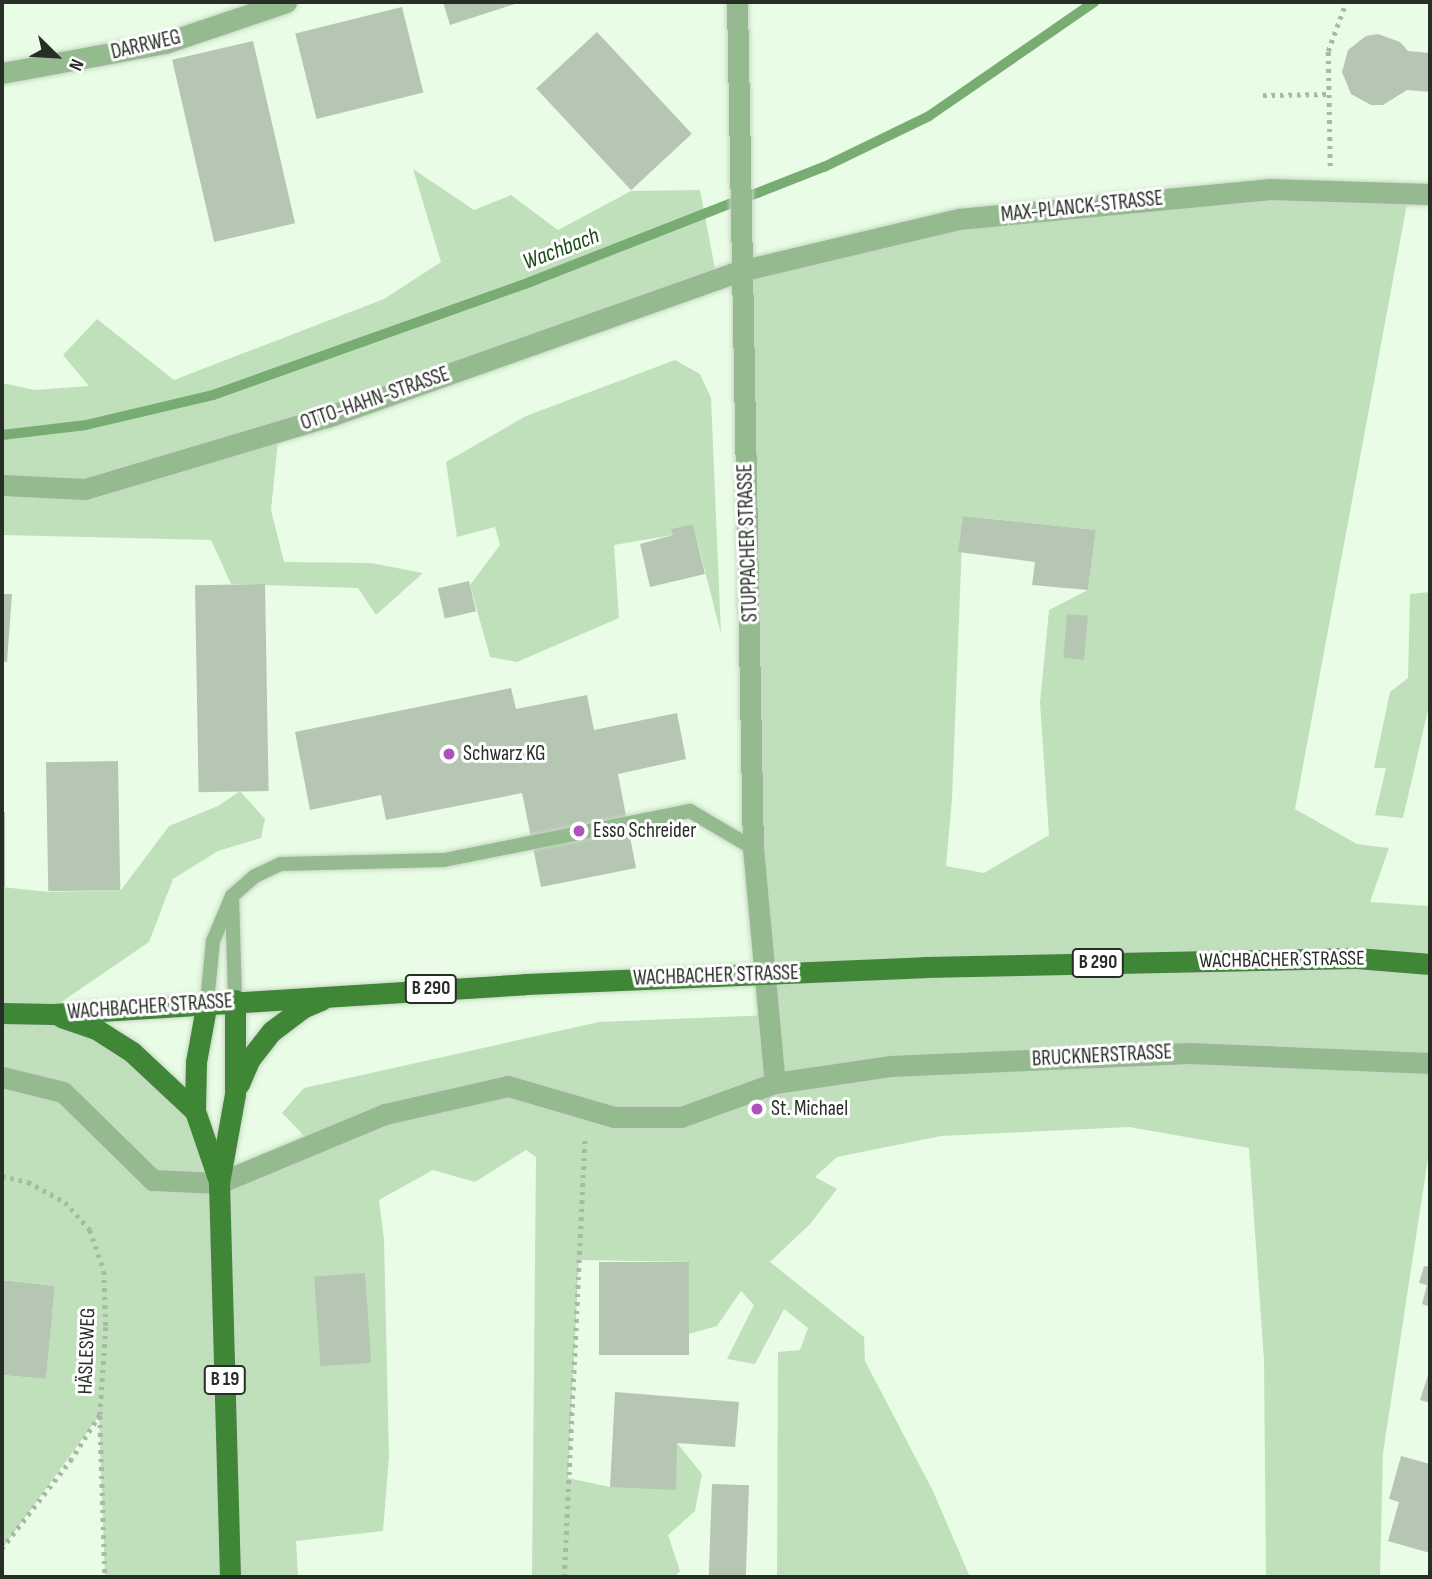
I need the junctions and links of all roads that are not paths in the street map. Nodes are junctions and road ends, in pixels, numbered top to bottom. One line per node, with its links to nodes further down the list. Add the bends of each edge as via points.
1 (286, 2): 3 (street, DARRWEG, via 165,43)
2 (737, 2): 5 (street, STUPPACHER STRASSE)
3 (2, 73)
4 (1430, 194): 5 (street, MAX-PLANCK-STRASSE, via 1269,189 959,219)
5 (740, 271): 6 (street, OTTO-HAHN-STRASSE, via 327,417 85,489); 7 (street, STUPPACHER STRASSE)
6 (2, 485)
7 (753, 848): 8 (lane, via 690,811 444,860 281,864 255,876); 10 (street, STUPPACHER STRASSE)
8 (232, 895): 12 (lane); 13 (lane, via 213,941)
9 (1430, 964): 10 (main road, WACHBACHER STRASSE / B 290, via 1356,958)
10 (766, 974): 11 (main road, WACHBACHER STRASSE / B 290); 18 (street, STUPPACHER STRASSE)
11 (336, 994): 12 (main road, WACHBACHER STRASSE / B 290); 19 (main road, via 302,1008 272,1031 249,1060)
12 (235, 1000): 13 (main road, WACHBACHER STRASSE / B 290); 19 (main road, B 19)
13 (207, 1002): 15 (main road, WACHBACHER STRASSE / B 19); 20 (main road, B 19, via 196,1062)
14 (2, 1013): 15 (main road, WACHBACHER STRASSE / B 19)
15 (53, 1014): 20 (main road, B 19, via 96,1029 132,1052)
16 (1430, 1063): 18 (street, BRUCKNERSTRASSE, via 1189,1053 890,1066)
17 (2, 1077): 21 (street, via 62,1092 153,1180)
18 (775, 1083): 21 (street, BRUCKNERSTRASSE, via 681,1117 614,1117 508,1086 384,1114)
19 (234, 1094): 21 (main road, B 19)
20 (195, 1111): 21 (main road, B 19)
21 (219, 1183): 22 (main road, B 19)
22 (230, 1577)

